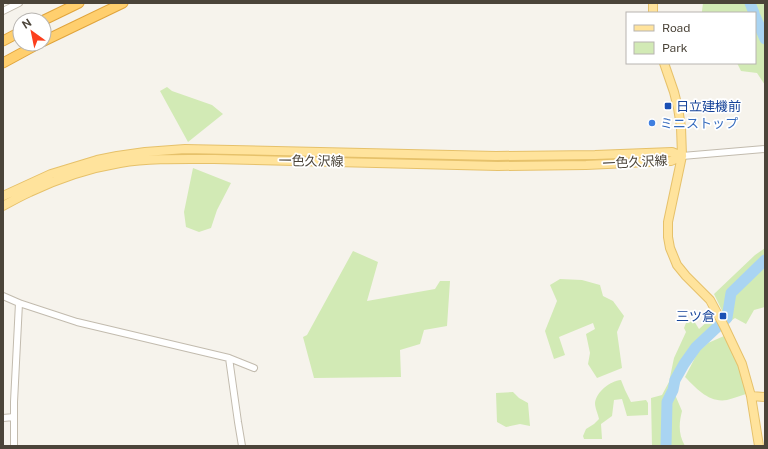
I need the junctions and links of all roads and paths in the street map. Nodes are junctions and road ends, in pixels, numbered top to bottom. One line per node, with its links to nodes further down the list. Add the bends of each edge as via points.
1 (19, 3): 4 (street)
2 (79, 3): 5 (highway)
3 (123, 3): 6 (highway)
4 (3, 11)
5 (52, 16)
6 (52, 37)
7 (22, 52): 8 (highway)
8 (3, 62)
9 (664, 64): 11 (main road, via 678,108)
10 (765, 149): 11 (street)
11 (682, 156): 12 (main road, 一色久沢線, via 672,152 496,156 185,149 97,160 51,174); 13 (main road, 一色久沢線, via 670,161 498,166 214,159 145,161 120,163 78,174 30,191); 18 (main road, via 668,222 670,248 677,265 710,300 720,317 742,364)
12 (3, 196)
13 (3, 206)
14 (3, 296): 15 (street)
15 (19, 303): 16 (street, via 77,322); 20 (street)
16 (229, 358): 17 (street); 23 (street)
17 (254, 368)
18 (751, 396): 19 (main road); 24 (main road)
19 (765, 397)
20 (14, 417): 21 (street); 22 (street)
21 (3, 418)
22 (14, 446)
23 (242, 446)
24 (758, 446)

